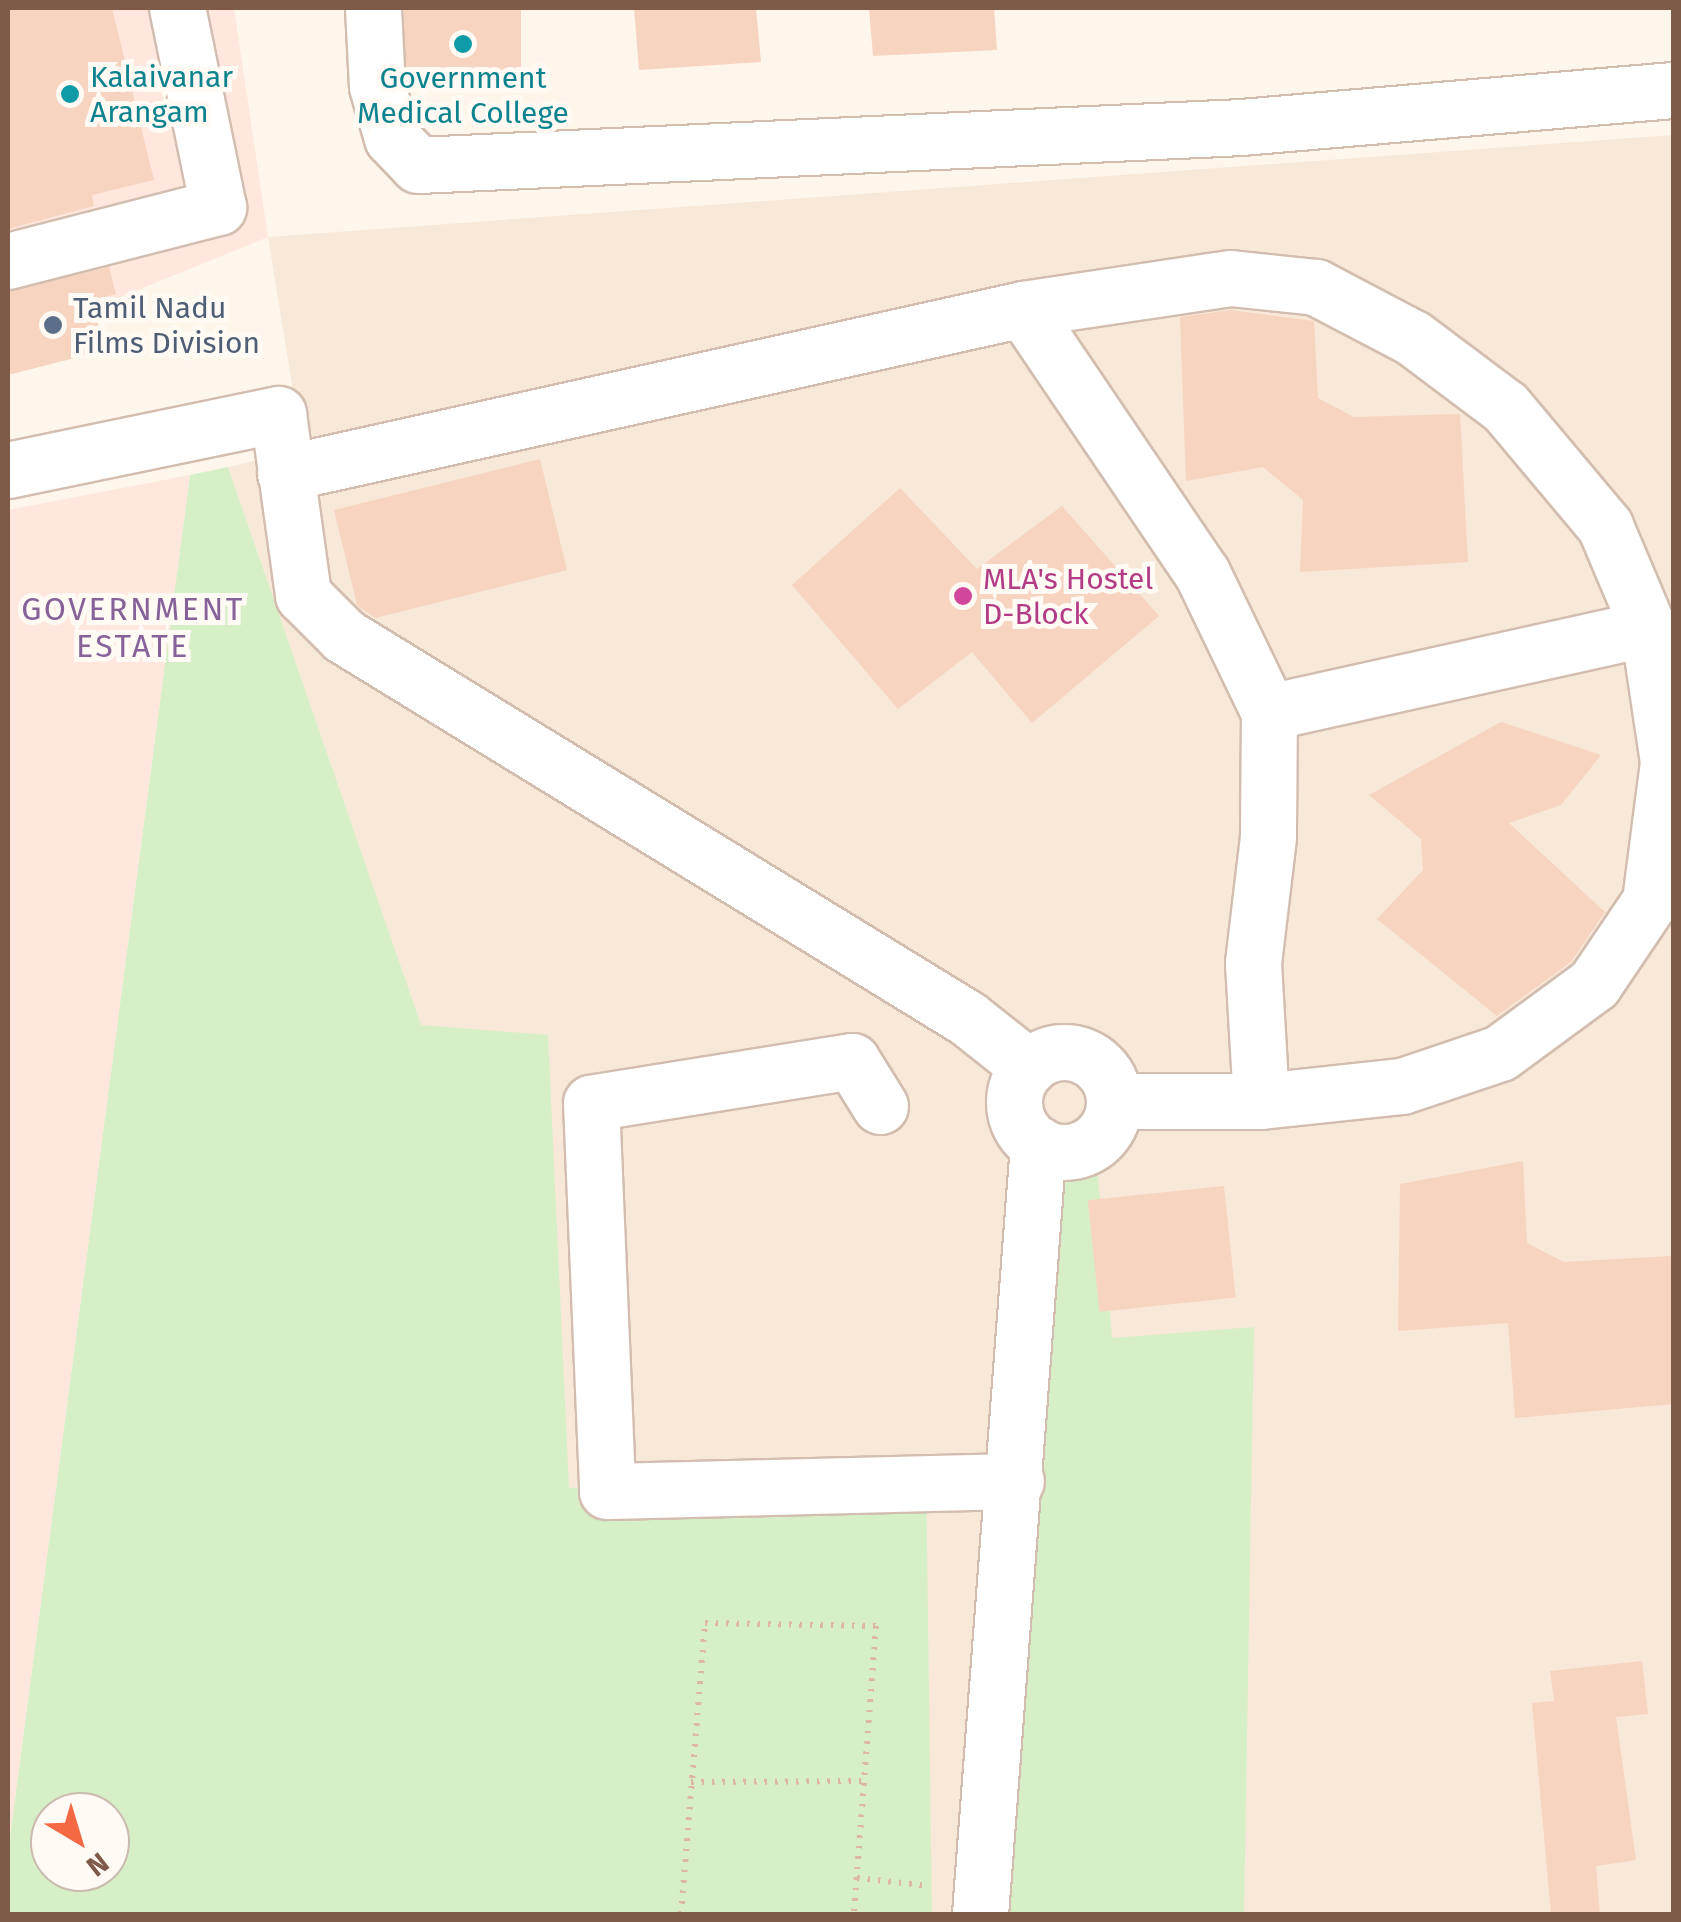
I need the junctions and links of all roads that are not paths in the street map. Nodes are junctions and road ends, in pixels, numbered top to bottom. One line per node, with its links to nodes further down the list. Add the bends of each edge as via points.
1 (177, 8): 4 (street, via 218,207)
2 (373, 8): 3 (street, via 376,86 392,138 418,165 1241,127)
3 (1674, 90)
4 (8, 261)
5 (1022, 309): 7 (street); 8 (street, via 1230,278 1316,287 1414,338 1505,408 1606,526); 9 (street, via 1202,573)
6 (8, 470): 7 (street, via 278,414)
7 (285, 474): 10 (street, via 303,595 344,636 967,1018)
8 (1648, 628): 9 (street); 11 (street, via 1668,762 1650,902 1594,984 1500,1053 1402,1086)
9 (1269, 712): 11 (street, via 1268,837 1253,963)
10 (1028, 1066): 12 (street, via 1058,1052 1090,1059 1103,1070); 14 (street, via 1014,1096 1015,1112)
11 (1261, 1101): 12 (street)
12 (1115, 1102): 14 (street, via 1112,1118 1092,1143 1061,1152)
13 (880, 1106): 15 (street, via 852,1061 591,1103 606,1492)
14 (1038, 1144): 15 (street)
15 (1016, 1480): 16 (street)
16 (980, 1914)

